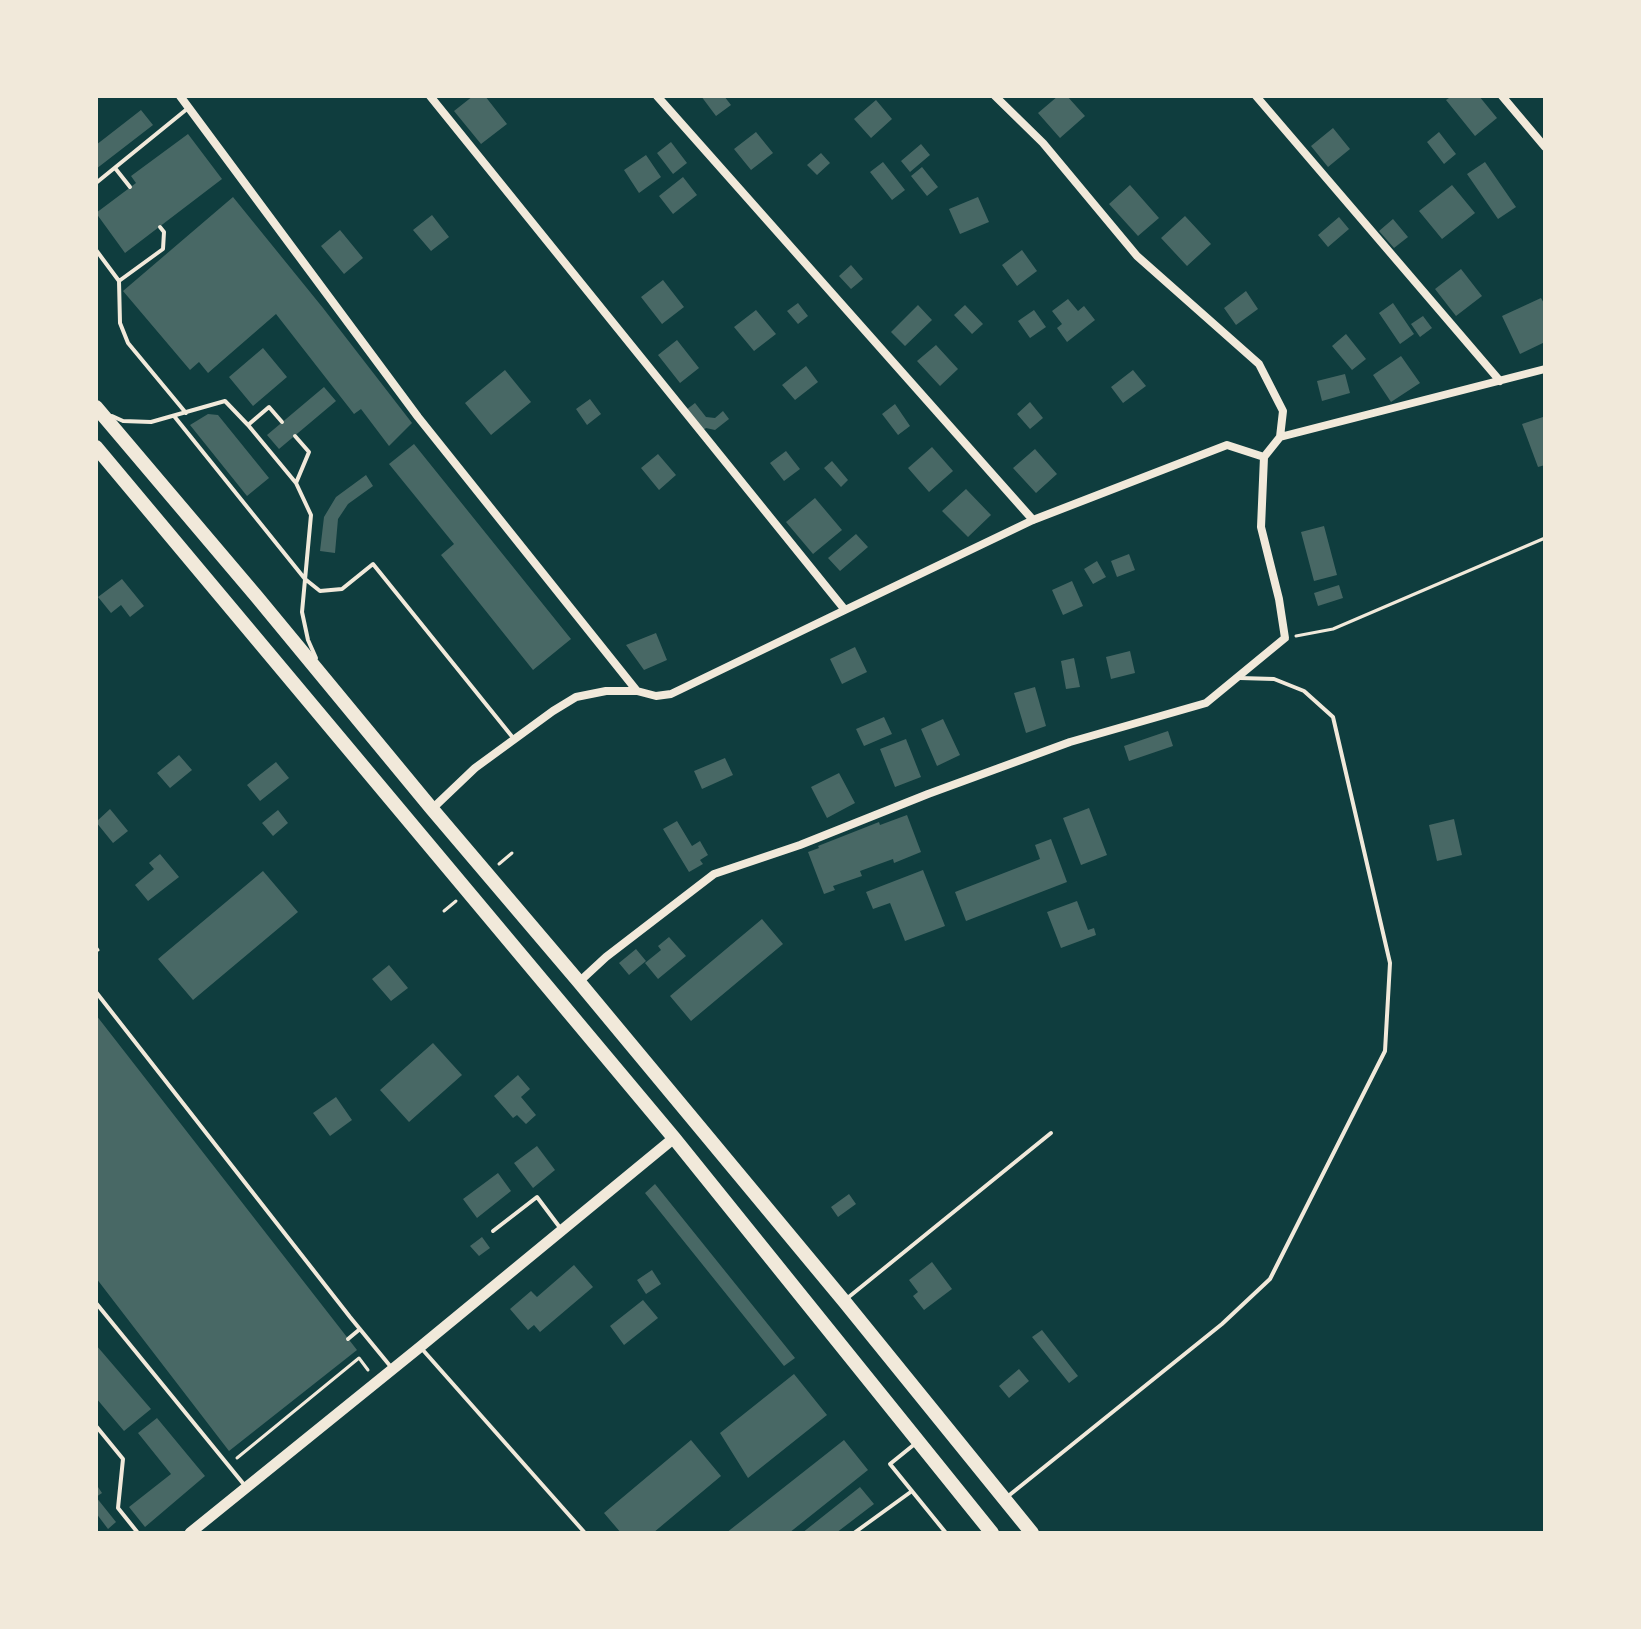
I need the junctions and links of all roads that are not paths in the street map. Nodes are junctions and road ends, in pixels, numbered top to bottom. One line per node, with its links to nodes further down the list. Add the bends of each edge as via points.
1 (180, 96): 7 (street)
2 (430, 96): 29 (street)
3 (657, 96): 27 (street)
4 (995, 96): 23 (street, via 1043,143 1137,256 1259,364 1283,411)
5 (1256, 96): 16 (street)
6 (1502, 96): 8 (street)
7 (189, 108): 9 (lane); 32 (street, via 418,417)
8 (1545, 147)
9 (115, 168): 10 (lane); 11 (lane)
10 (96, 183)
11 (130, 187)
12 (160, 227): 14 (lane, via 163,249)
13 (96, 250): 14 (lane)
14 (119, 281): 18 (lane, via 120,323 128,343)
15 (1545, 369): 16 (street)
16 (1500, 381): 23 (street)
17 (97, 409): 19 (lane, via 123,421); 31 (highway)
18 (186, 413): 19 (lane); 21 (lane, via 225,401)
19 (174, 416): 28 (lane)
20 (282, 422): 21 (lane, via 269,407)
21 (248, 425): 26 (lane)
22 (295, 436): 26 (lane, via 309,452)
23 (1280, 437): 25 (street)
24 (96, 447): 38 (highway)
25 (1264, 457): 27 (street, via 1227,445); 30 (street, via 1261,527 1285,638)
26 (296, 483): 28 (lane, via 311,515)
27 (1033, 520): 29 (street)
28 (305, 579): 31 (lane, via 302,612); 33 (lane, via 320,591 342,589 373,564)
29 (845, 610): 32 (street, via 671,694)
30 (1237, 678): 35 (street, via 1206,703 1070,742 714,874); 53 (lane, via 1274,679 1304,691 1333,717 1390,963 1385,1051 1270,1279 1222,1324)
31 (325, 679): 34 (highway)
32 (637, 691): 33 (street, via 576,697)
33 (514, 739): 34 (street)
34 (432, 809): 35 (highway)
35 (579, 982): 41 (highway)
36 (96, 992): 43 (lane)
37 (1051, 1133): 41 (lane)
38 (674, 1138): 39 (street); 49 (highway)
39 (563, 1230): 40 (lane, via 537,1197); 45 (street)
40 (493, 1231)
41 (844, 1301): 53 (highway)
42 (96, 1303): 50 (lane)
43 (360, 1329): 44 (lane); 46 (lane)
44 (348, 1339)
45 (420, 1347): 46 (street); 56 (lane)
46 (393, 1369): 51 (street)
47 (96, 1426): 54 (lane, via 123,1459 118,1508)
48 (220, 1440): 50 (lane)
49 (918, 1441): 52 (lane, via 890,1464); 59 (highway)
50 (212, 1446): 51 (lane)
51 (246, 1487): 55 (street)
52 (912, 1491): 57 (lane); 58 (lane)
53 (1004, 1499): 60 (highway)
54 (138, 1533)
55 (190, 1533)
56 (585, 1533)
57 (854, 1533)
58 (946, 1533)
59 (992, 1533)
60 (1032, 1533)

